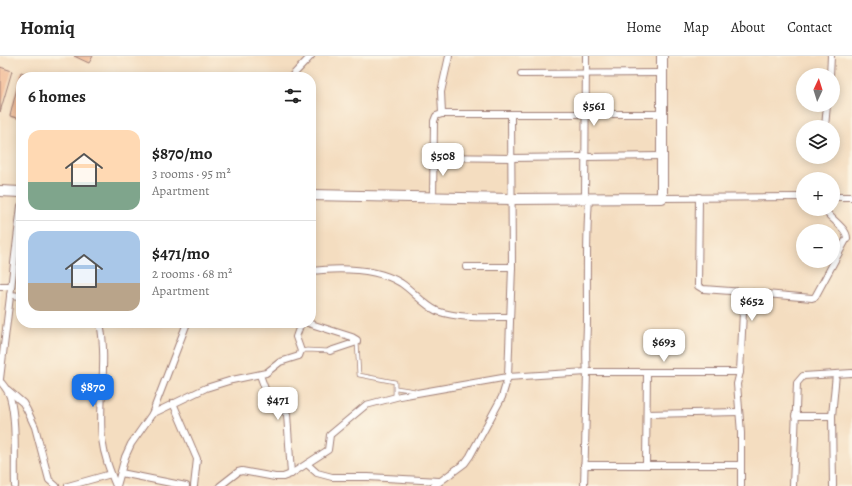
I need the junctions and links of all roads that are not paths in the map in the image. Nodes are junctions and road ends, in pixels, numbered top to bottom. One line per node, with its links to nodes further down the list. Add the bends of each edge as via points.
1 (312, 56): 8 (street)
2 (442, 56): 6 (street)
3 (586, 56): 11 (street)
4 (662, 56): 9 (main road)
5 (831, 56): 7 (street)
6 (448, 58): 12 (street, via 441,92)
7 (830, 68)
8 (296, 72)
9 (662, 73): 11 (street); 13 (main road)
10 (521, 74): 11 (street)
11 (586, 74): 15 (street)
12 (442, 114): 14 (street); 17 (street, via 436,116 434,121)
13 (662, 114): 15 (street); 16 (main road)
14 (512, 115): 15 (street); 19 (street)
15 (585, 115): 18 (street)
16 (662, 156): 18 (street); 27 (main road)
17 (434, 157): 19 (street); 26 (street)
18 (585, 157): 19 (street); 30 (street)
19 (511, 158): 29 (street)
20 (0, 191): 21 (main road)
21 (16, 192)
22 (316, 195): 26 (main road)
23 (796, 197): 28 (street)
24 (840, 197): 25 (street)
25 (852, 197)
26 (433, 198): 29 (main road)
27 (662, 198): 28 (street); 30 (main road)
28 (699, 198): 38 (street, via 698,286 702,289)
29 (511, 199): 30 (main road); 34 (street)
30 (587, 199): 49 (street)
31 (829, 216): 38 (street, via 846,232 847,238 815,297)
32 (16, 242): 37 (street)
33 (466, 267): 34 (street)
34 (512, 267): 41 (street)
35 (316, 271): 41 (street, via 352,271 383,276 400,283 436,310 457,315)
36 (0, 286): 37 (street)
37 (10, 286): 39 (street)
38 (744, 292): 51 (street)
39 (10, 295): 40 (street); 56 (street)
40 (16, 296)
41 (510, 317): 55 (street)
42 (316, 325): 46 (street, via 352,336)
43 (100, 328): 72 (street, via 102,439)
44 (185, 328): 63 (street)
45 (299, 328): 47 (street, via 296,337)
46 (357, 342): 48 (street); 57 (lane, via 359,375 394,382)
47 (301, 351): 48 (lane); 54 (street, via 299,356 280,362 270,371)
48 (330, 351)
49 (587, 372): 50 (street); 55 (street); 68 (street)
50 (647, 372): 51 (street); 64 (street)
51 (740, 372): 62 (street, via 737,384)
52 (852, 373): 53 (street)
53 (836, 374): 65 (street, via 799,378); 66 (street)
54 (260, 375): 61 (street, via 206,388); 73 (street, via 268,397 287,414)
55 (508, 377): 59 (street); 74 (street, via 502,397 470,456)
56 (0, 380): 58 (street)
57 (396, 388): 59 (lane); 60 (lane)
58 (8, 390): 75 (street, via 13,418); 76 (street, via 27,410 38,436 49,480)
59 (422, 392): 60 (street)
60 (395, 398): 67 (street, via 366,405 359,410 330,435 328,450)
61 (173, 403): 63 (street); 80 (street, via 197,459)
62 (739, 412): 64 (street); 69 (street)
63 (152, 414): 71 (street, via 131,444)
64 (647, 414): 70 (street)
65 (795, 416): 66 (street); 84 (street)
66 (832, 416): 85 (street)
67 (307, 464): 73 (street); 74 (street, via 317,473 332,477 368,477)
68 (584, 465): 70 (street); 82 (street)
69 (741, 465): 70 (street); 83 (street)
70 (646, 466)
71 (121, 473): 78 (street); 79 (street)
72 (111, 474): 77 (street); 78 (street)
73 (291, 474): 81 (street, via 275,477 242,471)
74 (437, 484)
75 (15, 486)
76 (56, 486)
77 (68, 486)
78 (117, 486)
79 (186, 486)
80 (194, 486)
81 (220, 486)
82 (584, 486)
83 (741, 486)
84 (793, 486)
85 (833, 486)

